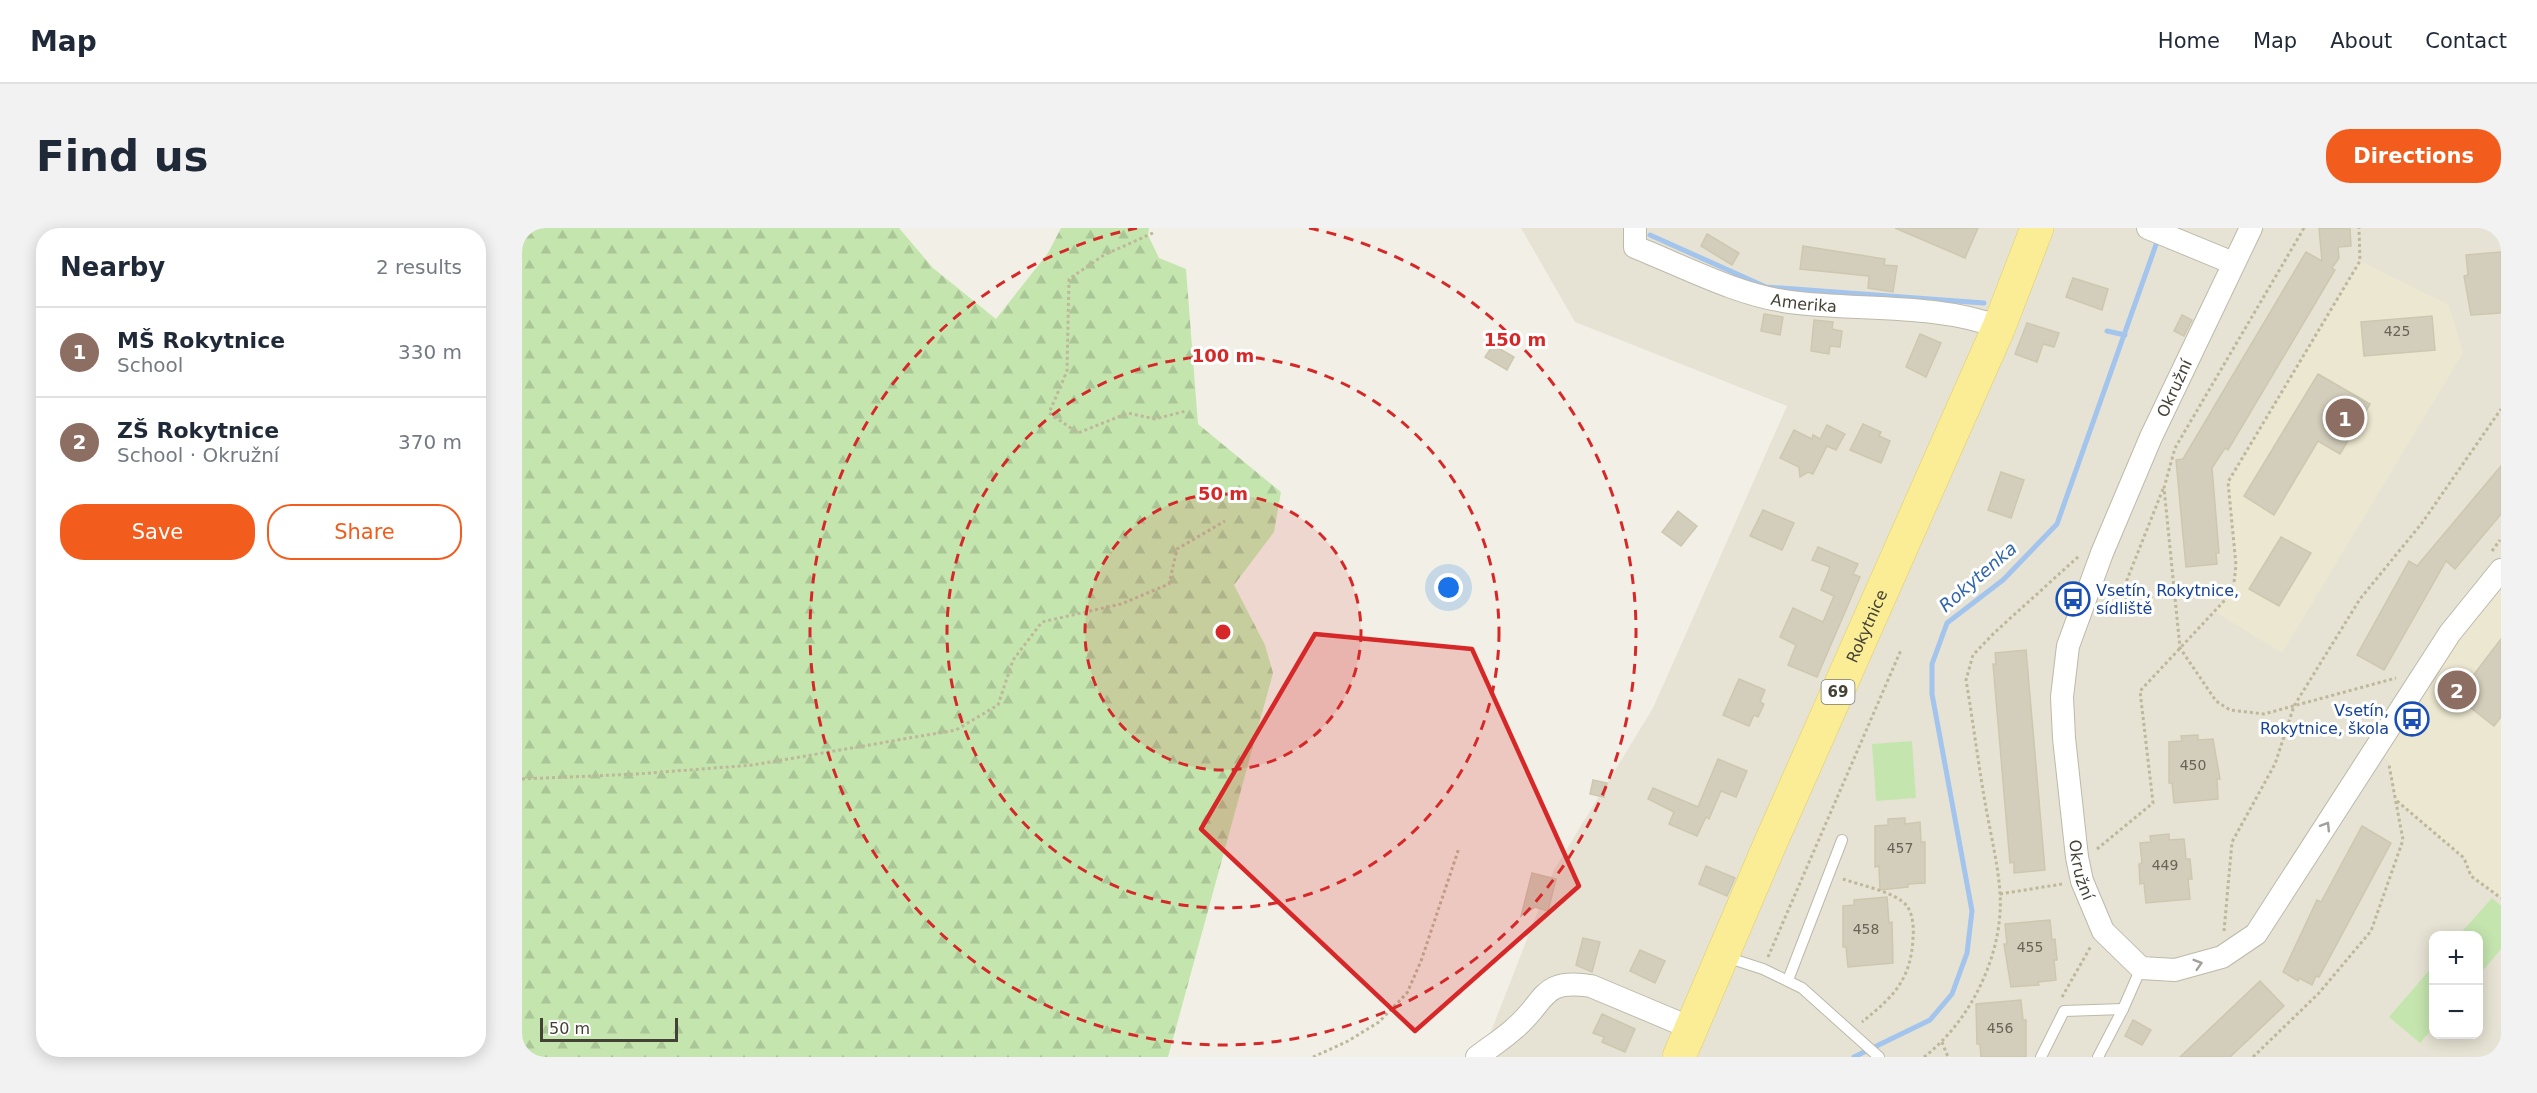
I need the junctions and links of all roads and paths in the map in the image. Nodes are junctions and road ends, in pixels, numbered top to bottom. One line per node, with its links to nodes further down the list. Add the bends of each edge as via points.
1 (1635, 228): 9 (street, Amerika, via 1635,247 1761,296 1790,302 1967,317)
2 (2037, 228): 9 (main road, Rokytnice / 69)
3 (2148, 228): 8 (street)
4 (2251, 228): 8 (street, Okružní)
5 (2304, 228): 12 (path, via 2175,448)
6 (2359, 228): 17 (path, via 2360,261 2228,482 2236,565)
7 (1153, 233): 11 (path, via 1104,255 1069,279 1067,371 1049,413 1078,433 1128,413 1155,420)
8 (2233, 263): 15 (street, Okružní, via 2151,437)
9 (1999, 327): 32 (main road, Rokytnice / 69)
10 (2501, 409): 22 (path, via 2422,523 2360,598)
11 (1186, 411)
12 (2164, 488): 18 (path); 18 (path, via 2119,600)
13 (1225, 521): 24 (path, via 1177,549 1169,584 1121,604 1042,622 1013,660 998,705 956,730 753,765)
14 (2500, 540): 16 (path)
15 (2102, 553): 29 (street, Okružní, via 2068,646 2062,697); 30 (path, via 2085,550 1973,655 1966,680)
16 (2494, 563): 21 (street, via 2450,633)
17 (2231, 588): 18 (path); 19 (path)
18 (2174, 594): 19 (path)
19 (2180, 648): 22 (path, via 2216,701 2230,710 2264,714); 29 (path, via 2140,691 2153,803 2096,850 2100,876)
20 (1901, 650): 35 (path)
21 (2406, 685): 22 (path); 23 (street)
22 (2294, 706): 33 (path, via 2275,764 2232,842)
23 (2375, 748): 25 (path, via 2389,762); 33 (street, one-way to 23, via 2256,934)
24 (522, 779)
25 (2396, 800): 31 (path, via 2464,858 2471,876); 48 (path, via 2403,840 2371,931 2319,993)
26 (1842, 840): 28 (lane)
27 (1459, 848): 41 (path, via 1407,993 1379,1022)
28 (1829, 875): 36 (lane); 38 (path, via 1890,895 1907,906 1914,927 1912,960 1904,979 1888,1001)
29 (2082, 881): 30 (path); 34 (street, Okružní, via 2103,931)
30 (2000, 894): 39 (path, via 1997,938 1981,984)
31 (2501, 898)
32 (1723, 956): 35 (lane); 40 (main road, Rokytnice / 69)
33 (2222, 957): 34 (street, one-way to 33, via 2175,970)
34 (2141, 968): 37 (lane)
35 (1763, 969): 36 (lane)
36 (1788, 980): 38 (lane)
37 (2123, 1009): 46 (lane, via 2064,1011); 47 (lane)
38 (1854, 1033): 43 (lane)
39 (1942, 1041): 44 (path); 45 (path)
40 (1685, 1043): 42 (street, via 1591,986 1560,985 1548,990 1516,1027)
41 (1313, 1057)
42 (1477, 1057)
43 (1879, 1057)
44 (1924, 1057)
45 (1948, 1057)
46 (2041, 1057)
47 (2098, 1057)
48 (2253, 1057)

